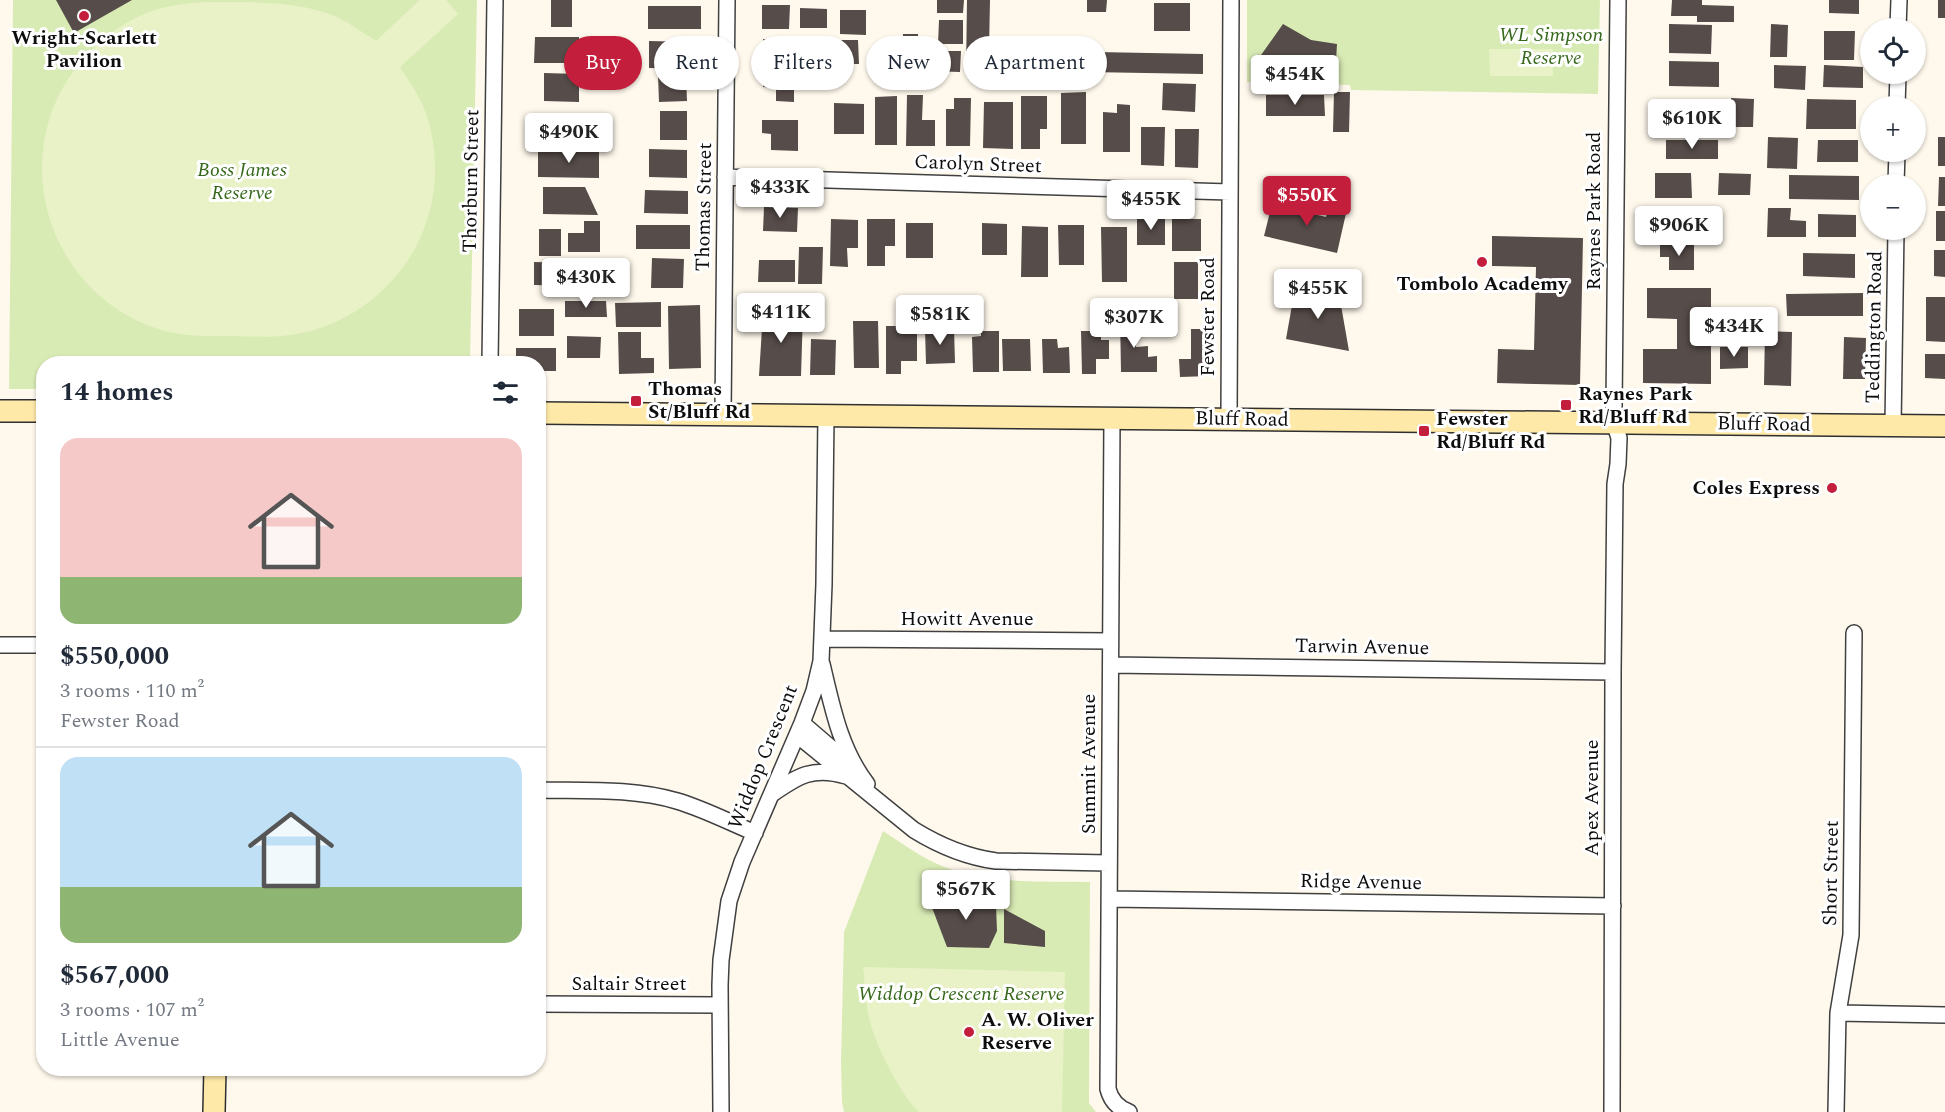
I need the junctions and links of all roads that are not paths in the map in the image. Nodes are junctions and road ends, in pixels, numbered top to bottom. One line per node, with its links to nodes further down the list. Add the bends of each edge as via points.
1 (495, 0): 10 (street, Thorburn Street)
2 (727, 0): 7 (street, Thomas Street)
3 (1231, 0): 8 (street, Fewster Road)
4 (1618, 0): 18 (street, Raynes Park Road)
5 (1899, 0): 6 (street)
6 (1898, 18)
7 (725, 177): 8 (street, Carolyn Street); 14 (street, Thomas Street)
8 (1230, 192): 17 (street, Fewster Road)
9 (1896, 240): 19 (street, Teddington Road)
10 (490, 356)
11 (0, 411): 12 (main road)
12 (36, 411)
13 (546, 413): 14 (main road, Bluff Road)
14 (723, 414): 15 (main road, Bluff Road)
15 (826, 415): 16 (main road, Bluff Road); 22 (street, Widdop Crescent)
16 (1112, 418): 17 (main road, Bluff Road); 23 (street, Summit Avenue)
17 (1229, 419): 18 (main road, Bluff Road)
18 (1614, 422): 19 (main road, Bluff Road); 28 (street, Apex Avenue, via 1610,437 1615,484)
19 (1893, 426): 20 (main road, Bluff Road)
20 (1945, 426)
21 (1854, 633): 39 (street, Short Street, via 1851,935)
22 (823, 639): 23 (street, Howitt Avenue); 26 (street, Widdop Crescent)
23 (1110, 641): 27 (street, Summit Avenue)
24 (0, 645): 25 (street)
25 (36, 645)
26 (821, 661): 29 (street, Widdop Crescent); 30 (street)
27 (1111, 665): 28 (street, Tarwin Avenue); 34 (street, Summit Avenue)
28 (1613, 672): 36 (street, Apex Avenue)
29 (800, 729): 30 (street); 32 (street, Widdop Crescent)
30 (853, 773): 32 (street, via 805,774); 34 (street, via 896,817 954,851 1016,862)
31 (546, 790): 33 (street, via 651,795 678,801)
32 (771, 795): 33 (street, Widdop Crescent)
33 (755, 833): 38 (street, Widdop Crescent, via 728,907)
34 (1109, 863): 35 (street, Summit Avenue)
35 (1109, 899): 36 (street, Ridge Avenue); 42 (street, Summit Avenue, via 1108,1089)
36 (1613, 906): 45 (street, Apex Avenue)
37 (546, 1004): 38 (street, Saltair Street)
38 (719, 1005): 44 (street, Widdop Crescent)
39 (1838, 1013): 40 (street); 46 (street, Short Street)
40 (1945, 1015)
41 (215, 1076): 43 (main road)
42 (1124, 1110)
43 (214, 1112)
44 (721, 1112)
45 (1612, 1112)
46 (1836, 1112)

